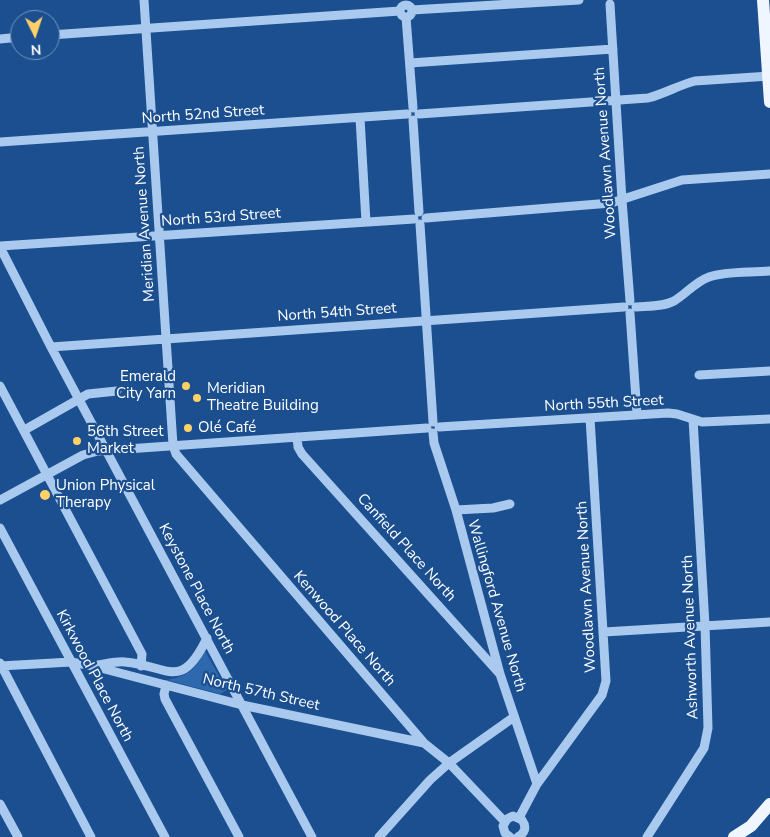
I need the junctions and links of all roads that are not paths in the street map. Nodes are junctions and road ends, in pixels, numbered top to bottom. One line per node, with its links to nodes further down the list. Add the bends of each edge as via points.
1 (144, 0): 6 (street, Meridian Avenue North)
2 (579, 0): 5 (street)
3 (763, 0): 10 (main road)
4 (610, 1): 8 (street, Woodlawn Avenue North)
5 (406, 9): 6 (street); 9 (street, Wallingford Avenue North)
6 (146, 29): 7 (street); 15 (street, Meridian Avenue North)
7 (60, 34)
8 (613, 49): 9 (street); 11 (street, Woodlawn Avenue North)
9 (410, 63): 13 (street, Wallingford Avenue North)
10 (769, 76): 11 (street, North 52nd Street, via 695,81 653,97); 12 (main road)
11 (616, 102): 13 (street, North 52nd Street); 18 (street, Woodlawn Avenue North)
12 (770, 102)
13 (413, 114): 14 (street, North 52nd Street); 19 (street, Wallingford Avenue North)
14 (360, 118): 15 (street, North 52nd Street); 20 (street)
15 (153, 133): 16 (street, North 52nd Street); 21 (street, Meridian Avenue North)
16 (0, 142)
17 (770, 174): 18 (street, North 53rd Street, via 682,180)
18 (622, 200): 19 (street, North 53rd Street, via 611,204); 24 (street, Woodlawn Avenue North)
19 (420, 218): 20 (street, North 53rd Street); 25 (street, Wallingford Avenue North)
20 (366, 222): 21 (street, North 53rd Street)
21 (160, 236): 22 (street, North 53rd Street); 26 (street, Meridian Avenue North)
22 (0, 247): 27 (street, Keystone Place North)
23 (770, 271): 24 (street, North 54th Street, via 707,277 672,302)
24 (630, 307): 25 (street, North 54th Street); 33 (street, Woodlawn Avenue North)
25 (426, 321): 26 (street, North 54th Street); 37 (street, Wallingford Avenue North)
26 (166, 339): 27 (street, North 54th Street); 40 (street, Meridian Avenue North)
27 (51, 347): 32 (street, Keystone Place North)
28 (770, 371): 29 (street)
29 (700, 375)
30 (0, 386): 42 (street)
31 (117, 391): 32 (street)
32 (79, 398): 38 (street); 41 (street, Keystone Place North)
33 (637, 414): 34 (street, North 55th Street); 36 (street, North 55th Street, via 677,414)
34 (590, 418): 37 (street, North 55th Street); 49 (street, Woodlawn Avenue North)
35 (770, 418): 36 (street, North 55th Street)
36 (693, 420): 48 (street, Ashworth Avenue North)
37 (433, 427): 39 (street, North 55th Street); 45 (street, Wallingford Avenue North, via 434,443)
38 (28, 428)
39 (297, 437): 40 (street, North 55th Street); 55 (street, Canfield Place North, via 302,454)
40 (173, 446): 41 (street, North 55th Street); 59 (street, Kenwood Place North, via 181,461)
41 (106, 450): 42 (street, North 55th Street, via 83,455); 50 (street, Keystone Place North)
42 (47, 474): 43 (street, North 55th Street); 54 (street, via 142,654)
43 (0, 500)
44 (510, 504): 45 (street)
45 (456, 510): 55 (street, Wallingford Avenue North)
46 (0, 528): 51 (street, Kirkwood Place North)
47 (770, 622): 48 (street)
48 (705, 625): 49 (street); 74 (street, Ashworth Avenue North, via 706,742)
49 (604, 632): 61 (street, Woodlawn Avenue North, via 604,690)
50 (207, 638): 54 (street, North 57th Street, via 197,658 179,671); 57 (street, Keystone Place North)
51 (71, 662): 52 (street, North 57th Street); 53 (street, North 57th Street); 70 (street, Kirkwood Place North)
52 (1, 665): 69 (street)
53 (93, 666): 54 (street, North 57th Street, via 124,662); 56 (street, North 57th Street)
54 (141, 666)
55 (500, 674): 58 (street, Wallingford Avenue North)
56 (166, 685): 57 (street, North 57th Street); 71 (street, via 165,699)
57 (242, 705): 59 (street, North 57th Street); 72 (street, Keystone Place North)
58 (514, 717): 60 (street); 61 (street, Wallingford Avenue North)
59 (424, 743): 60 (street, Kenwood Place North)
60 (449, 763): 65 (street, Kenwood Place North); 73 (street)
61 (537, 784): 64 (street, Woodlawn Avenue North)
62 (0, 804): 68 (street)
63 (770, 804): 75 (main road, via 751,826)
64 (520, 818): 65 (street, via 513,816); 67 (street, via 525,826)
65 (505, 822): 66 (street)
66 (507, 836)
67 (520, 836)
68 (18, 837)
69 (91, 837)
70 (165, 837)
71 (239, 837)
72 (312, 837)
73 (378, 837)
74 (647, 837)
75 (734, 837)

